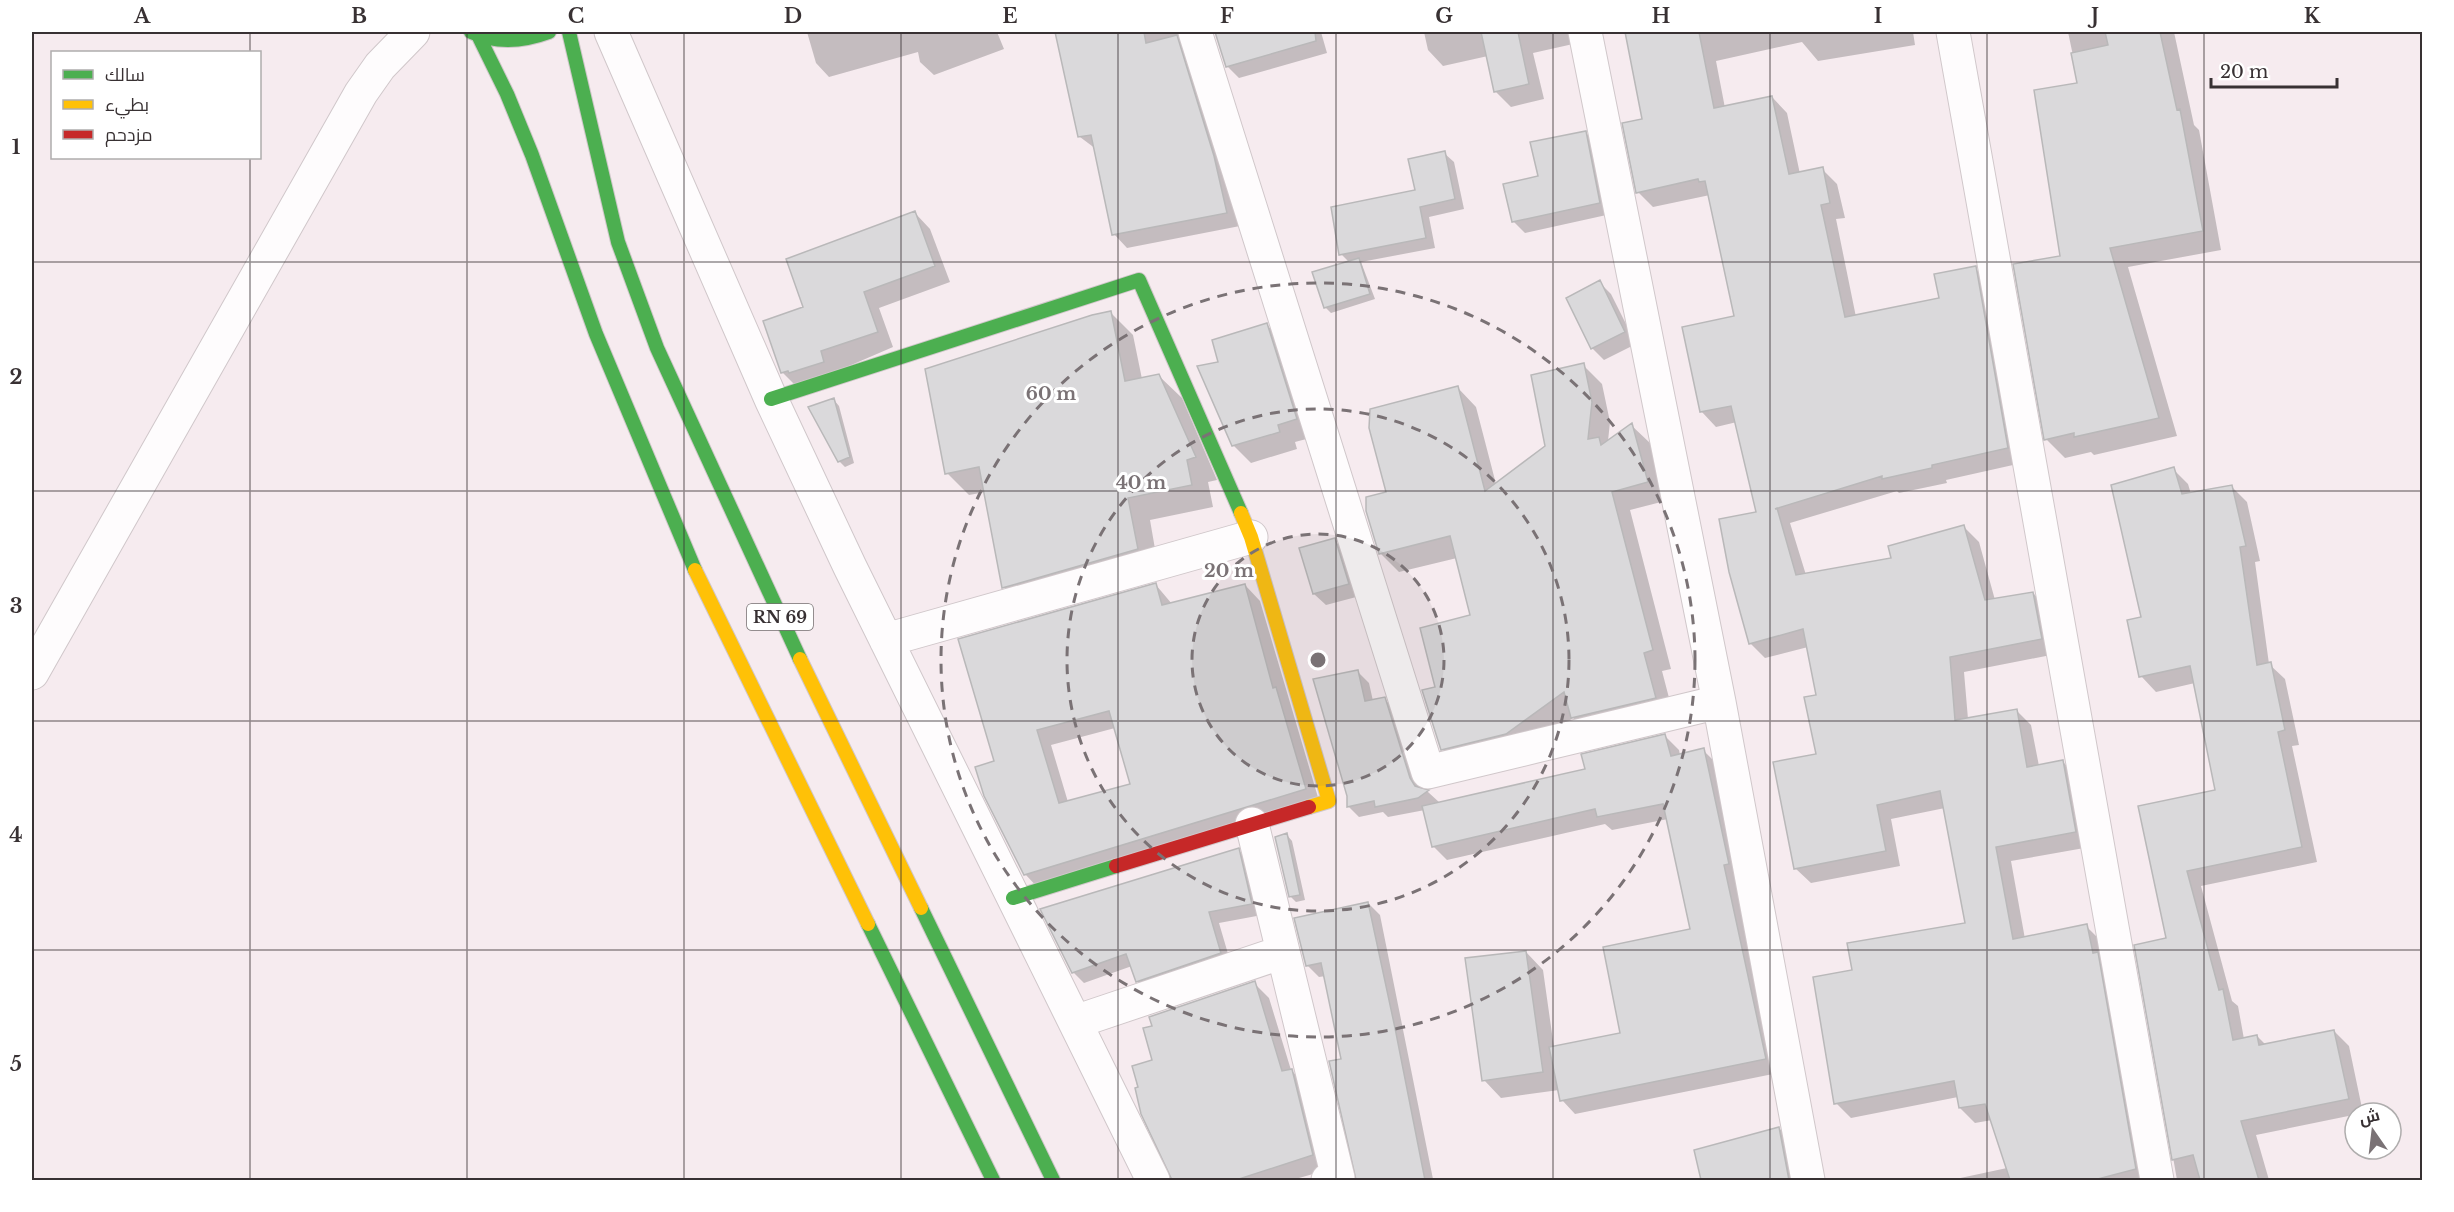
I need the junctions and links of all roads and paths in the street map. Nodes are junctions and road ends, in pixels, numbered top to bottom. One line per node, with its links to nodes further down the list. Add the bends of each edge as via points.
1 (413, 32): 12 (street, via 380,66 361,93)
2 (549, 32): 8 (main road, via 515,41)
3 (569, 32): 19 (main road, RN 69, via 618,242 657,348 784,627)
4 (611, 32): 9 (street)
5 (1195, 32): 13 (street, via 1428,772)
6 (1585, 32): 13 (street)
7 (1953, 32): 23 (street)
8 (475, 33): 18 (main road, via 528,145 596,334 688,555)
9 (771, 399): 10 (main road, via 1139,280); 11 (street)
10 (1251, 537): 11 (street); 14 (main road, via 1329,801)
11 (886, 640): 15 (street)
12 (32, 673)
13 (1719, 702): 22 (street)
14 (1252, 824): 15 (main road); 16 (street)
15 (1013, 898): 17 (street)
16 (1283, 952): 17 (street); 21 (street, via 1338,1178)
17 (1075, 1022): 20 (street)
18 (993, 1180)
19 (1053, 1180)
20 (1154, 1180)
21 (1328, 1180)
22 (1808, 1180)
23 (2157, 1180)

